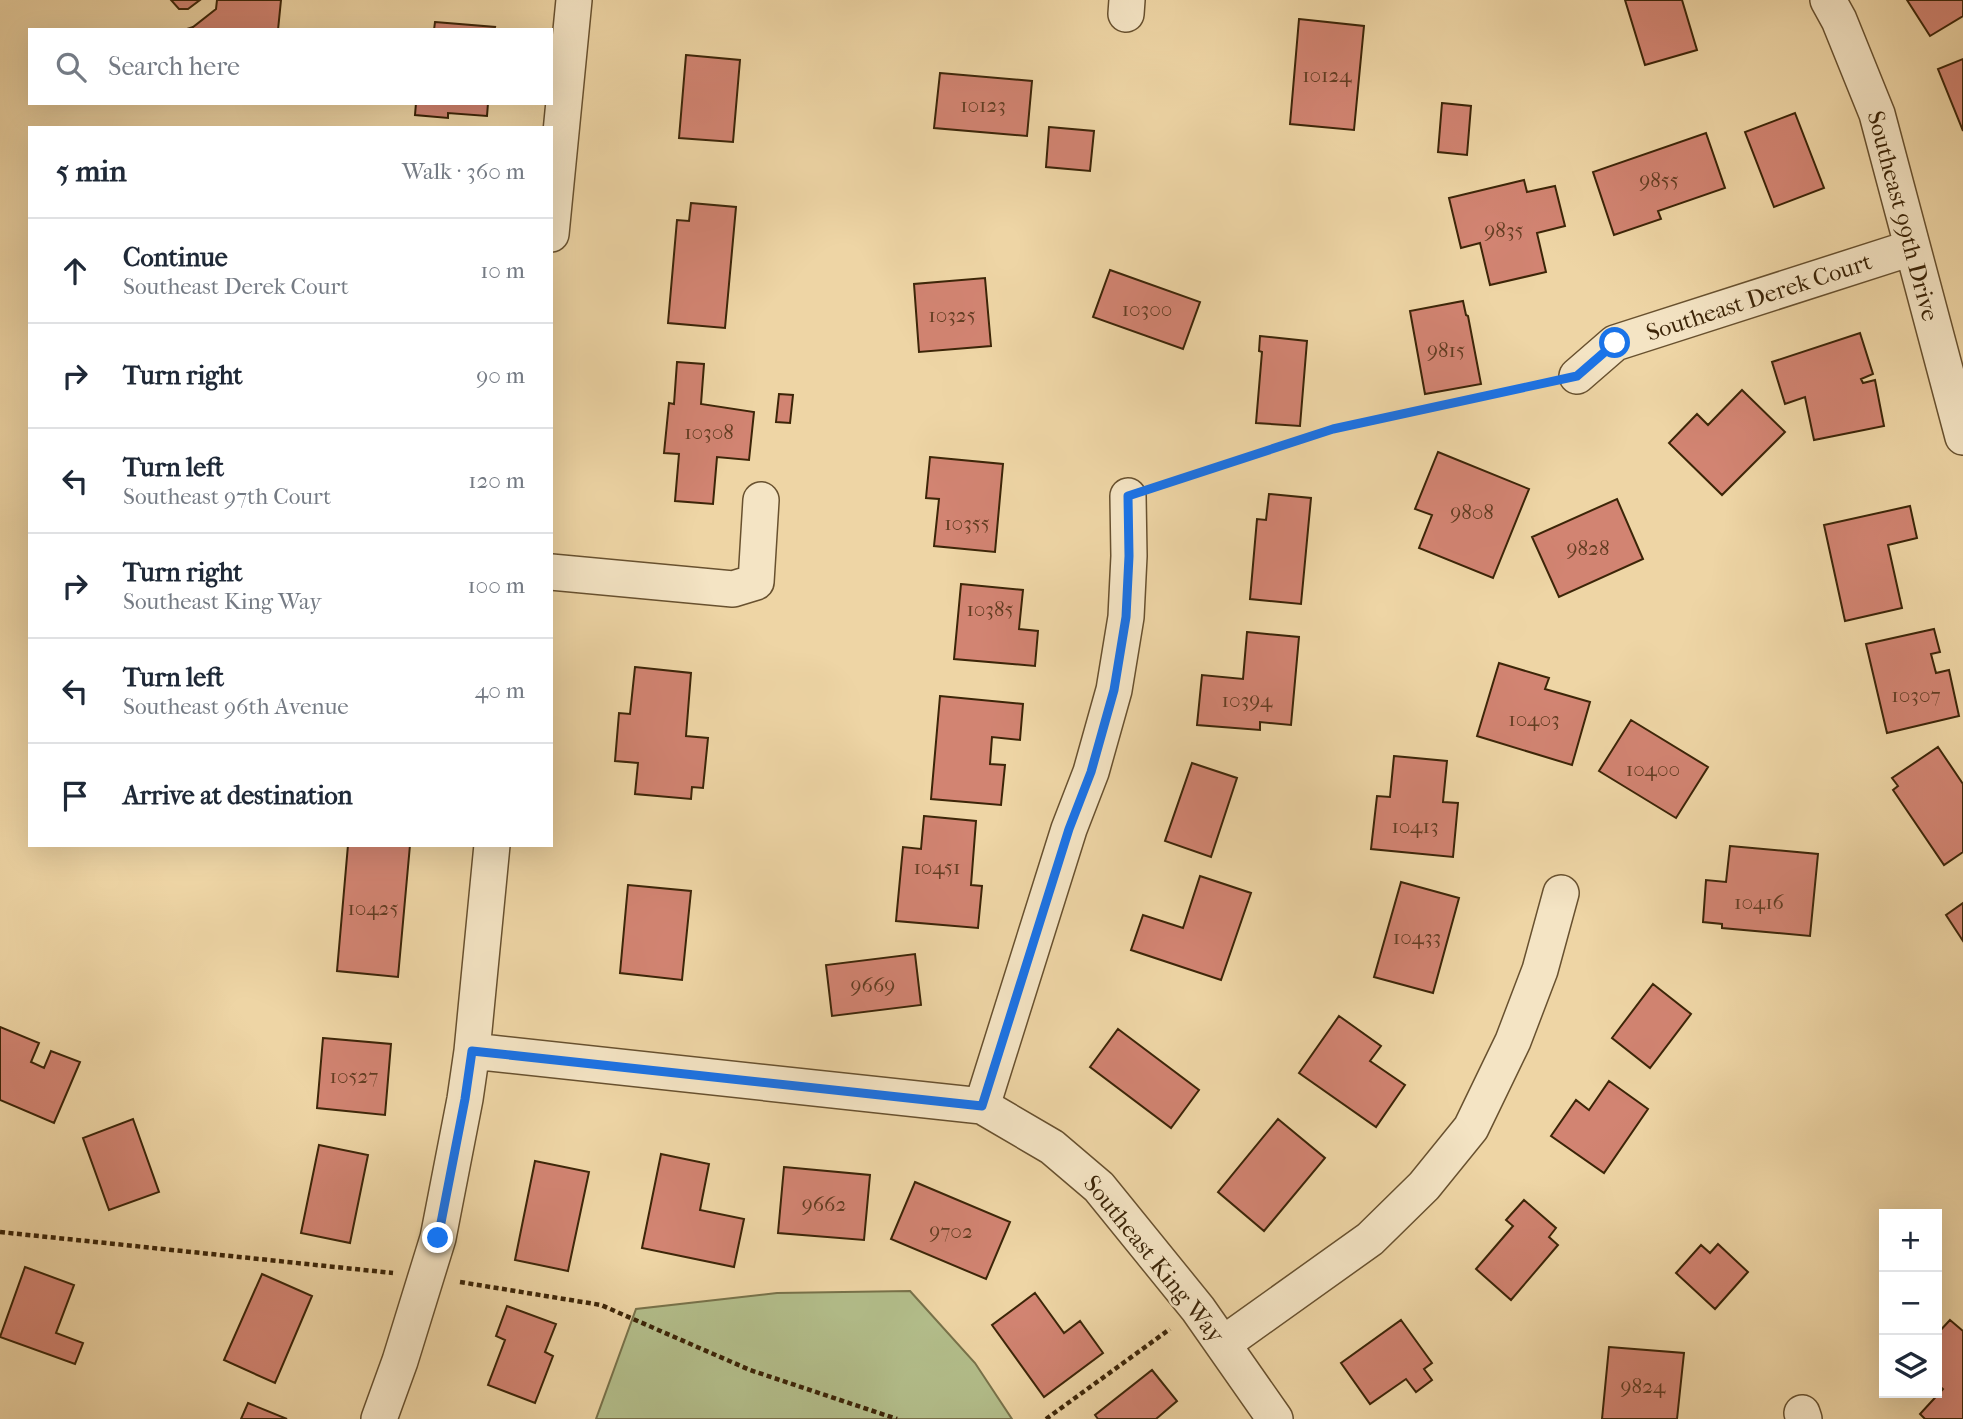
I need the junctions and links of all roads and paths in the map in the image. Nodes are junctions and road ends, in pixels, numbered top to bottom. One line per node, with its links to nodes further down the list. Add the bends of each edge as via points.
1 (574, 0): 3 (street)
2 (1828, 0): 4 (street, Southeast 99th Drive, via 1877,114)
3 (553, 214)
4 (1911, 248): 5 (street, Southeast Derek Court, via 1615,343); 6 (street, Southeast 99th Drive)
5 (1577, 376): 7 (path, via 1333,429)
6 (1963, 437)
7 (1128, 496): 13 (street, via 1126,617 1114,690)
8 (761, 500): 9 (street, via 756,582 733,589)
9 (553, 572)
10 (492, 847): 12 (street)
11 (1561, 893): 17 (street, via 1540,970 1513,1041 1471,1128 1424,1186 1370,1239)
12 (472, 1051): 13 (street, Southeast King Way); 15 (street, via 438,1238)
13 (982, 1106): 16 (street, Southeast King Way, via 1052,1147 1092,1180)
14 (0, 1232): 15 (path)
15 (426, 1276): 18 (street); 19 (path, via 601,1306 750,1370)
16 (1198, 1309): 17 (street, Southeast King Way); 20 (path)
17 (1223, 1344): 21 (street, Southeast King Way)
18 (379, 1419)
19 (897, 1419)
20 (1046, 1419)
21 (1275, 1419)

